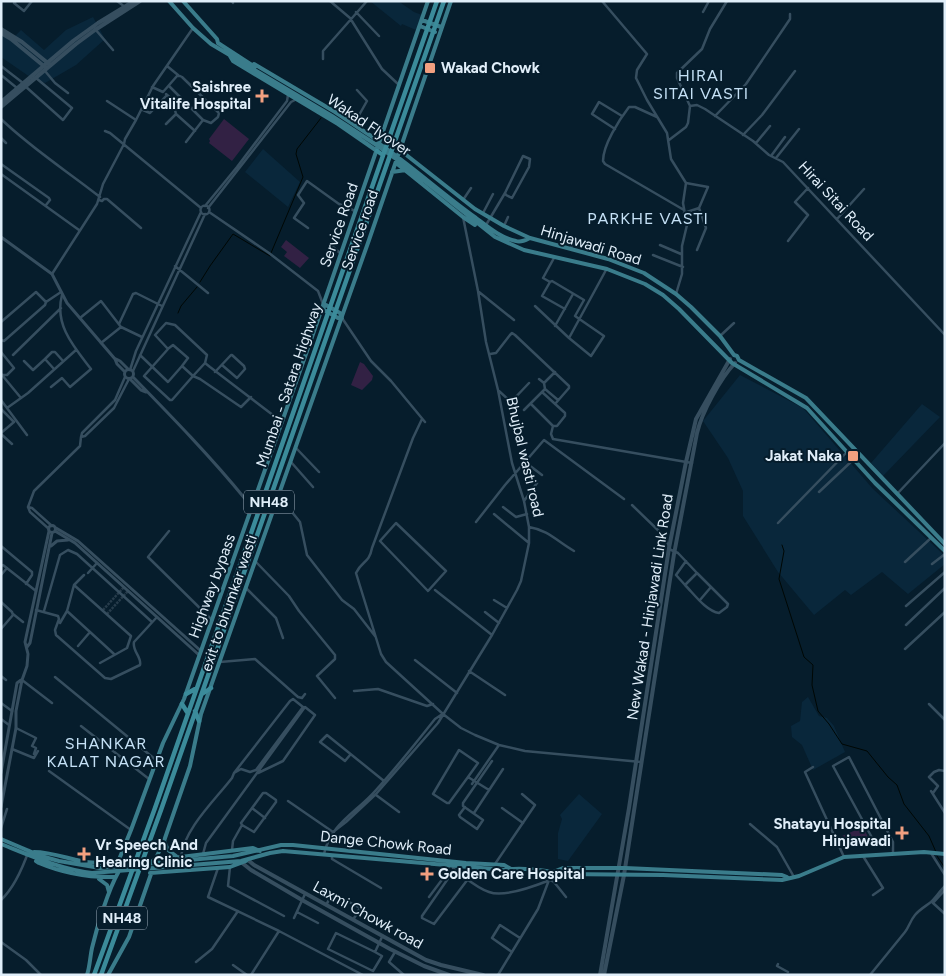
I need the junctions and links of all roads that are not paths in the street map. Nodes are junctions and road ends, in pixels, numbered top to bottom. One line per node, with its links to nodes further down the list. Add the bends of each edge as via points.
1 (16, 1): 2 (street, via 14,3 24,11)
2 (32, 1)
3 (117, 1): 17 (street)
4 (134, 1): 17 (main road)
5 (140, 1): 25 (main road)
6 (169, 1): 26 (main road)
7 (183, 1): 32 (main road)
8 (330, 1): 21 (street)
9 (367, 1): 18 (street)
10 (428, 1): 22 (main road, Service Road)
11 (437, 1): 89 (highway, Mumbai - Satara Highway / NH48)
12 (444, 1): 329 (highway, Mumbai - Satara Highway / NH48)
13 (450, 1): 24 (main road, Service road)
14 (602, 1): 65 (street, via 647,54 636,75)
15 (709, 1): 19 (street)
16 (727, 1): 57 (street, via 702,49 677,73)
17 (125, 7): 25 (main road)
18 (356, 12): 21 (street); 30 (street)
19 (702, 12)
20 (790, 14): 64 (street, via 790,19 746,84)
21 (350, 18): 33 (street, via 323,51); 42 (street, via 382,69)
22 (422, 20): 23 (main road, Service Road); 24 (main road)
23 (420, 26): 29 (main road); 42 (main road, Service Road)
24 (441, 27): 29 (main road, Service road)
25 (95, 28): 31 (street); 35 (main road)
26 (193, 28): 32 (main road, via 211,44); 36 (street)
27 (1, 29): 35 (main road, via 22,42)
28 (1, 33): 35 (main road)
29 (439, 33): 87 (main road, Service road)
30 (379, 36)
31 (113, 50)
32 (231, 54): 50 (main road, via 233,61); 62 (main road, via 237,54); 117 (main road, Wakad Flyover, via 375,144)
33 (323, 59)
34 (1, 66): 41 (street)
35 (47, 66): 40 (main road); 41 (main road); 48 (street, via 55,83)
36 (167, 66): 39 (street); 44 (street)
37 (795, 71): 77 (street)
38 (1, 75): 45 (street)
39 (180, 76): 43 (street); 51 (street)
40 (36, 78): 41 (main road); 41 (street, via 72,108 63,120)
41 (24, 85): 45 (main road); 58 (main road)
42 (400, 85): 81 (main road, Service Road)
43 (169, 86): 47 (street); 53 (street)
44 (152, 87): 47 (street); 59 (street)
45 (17, 88): 52 (main road)
46 (357, 90): 71 (street, via 367,101)
47 (164, 92): 49 (street)
48 (68, 93)
49 (167, 95): 56 (street); 59 (street, via 150,113)
50 (288, 95): 54 (main road); 78 (street)
51 (203, 97): 60 (street); 68 (street, via 220,113 211,123)
52 (3, 99)
53 (183, 100): 56 (street); 60 (street)
54 (295, 100): 70 (main road); 78 (street)
55 (107, 101): 67 (street)
56 (178, 105): 61 (street)
57 (691, 106): 64 (street, Hirai Sitai Road, via 705,108); 82 (street, via 688,123)
58 (1, 107)
59 (142, 109): 67 (street)
60 (192, 109): 68 (street)
61 (176, 114): 69 (street); 76 (street)
62 (342, 116): 70 (main road); 71 (main road)
63 (622, 116): 65 (street, via 632,106); 73 (street); 73 (street, via 599,102 592,114)
64 (715, 116): 77 (street, Hirai Sitai Road)
65 (659, 118): 82 (street)
66 (1, 119): 104 (street, via 22,140)
67 (136, 120): 86 (street)
68 (204, 120): 76 (street)
69 (166, 124)
70 (338, 124): 88 (main road)
71 (354, 124): 81 (main road)
72 (770, 126): 85 (street)
73 (615, 128): 114 (street, via 602,159 605,164)
74 (799, 129): 91 (street)
75 (105, 131): 86 (street)
76 (196, 131): 83 (street)
77 (743, 134): 85 (street, Hirai Sitai Road)
78 (261, 137): 97 (street)
79 (785, 137): 90 (street)
80 (1, 138): 84 (street)
81 (380, 140): 88 (main road, Service Road)
82 (669, 140): 98 (street, via 671,159)
83 (186, 142)
84 (6, 143)
85 (756, 143): 90 (street, Hirai Sitai Road)
86 (124, 144): 104 (street); 108 (street)
87 (400, 150): 92 (main road, Service road); 105 (main road)
88 (377, 151): 89 (highway); 113 (main road, Service Road)
89 (383, 155): 324 (highway, Mumbai - Satara Highway / NH48)
90 (770, 156): 91 (street, Hirai Sitai Road)
91 (776, 158): 100 (street, Hirai Sitai Road)
92 (396, 163): 94 (main road); 95 (main road, Service road)
93 (1, 164): 106 (street, via 49,198)
94 (406, 170): 95 (main road); 117 (main road)
95 (392, 172): 161 (main road, Service road)
96 (1, 174): 106 (street)
97 (226, 183): 107 (street); 109 (street)
98 (686, 183): 110 (street, via 708,186); 114 (street)
99 (471, 188): 105 (street)
100 (808, 188): 120 (street, Hirai Sitai Road); 130 (street, via 795,202 808,215)
101 (864, 189): 120 (street)
102 (505, 193): 102 (street, via 512,198 530,159 523,156); 119 (street)
103 (493, 194): 116 (street)
104 (99, 198): 124 (street, via 102,201 107,199); 126 (street)
105 (463, 200): 116 (main road)
106 (46, 205): 126 (street)
107 (205, 206): 108 (street); 109 (street)
108 (201, 208): 111 (street)
109 (208, 208): 112 (street)
110 (699, 208): 114 (street); 134 (street, via 706,228)
111 (201, 212): 115 (street); 139 (street)
112 (209, 212): 115 (street); 155 (street, via 318,291)
113 (356, 212): 125 (street, via 307,181 298,195 304,203 294,218); 135 (main road, Service Road)
114 (684, 212): 136 (street, via 686,233)
115 (205, 214): 142 (street)
116 (482, 214): 119 (main road)
117 (467, 216): 121 (main road, Wakad Flyover); 122 (main road, Wakad Flyover); 147 (street, Bhujbal wasti road)
118 (508, 217): 123 (street)
119 (490, 219): 121 (street); 123 (main road)
120 (837, 219): 168 (street, Hirai Sitai Road)
121 (486, 225): 128 (main road, Hinjawadi Road, via 516,242)
122 (479, 226): 138 (main road, Hinjawadi Road, via 503,242)
123 (504, 226): 128 (main road)
124 (141, 228)
125 (308, 228)
126 (79, 230): 143 (street)
127 (1, 237): 143 (street)
128 (530, 238): 133 (main road, Hinjawadi Road)
129 (573, 239): 133 (street)
130 (788, 241)
131 (660, 245): 136 (street)
132 (332, 246): 135 (street)
133 (570, 250): 144 (main road, Hinjawadi Road, via 624,265)
134 (697, 250)
135 (341, 253): 155 (main road, Service Road)
136 (681, 254): 141 (street)
137 (653, 255): 141 (street)
138 (555, 257): 140 (main road, Hinjawadi Road); 145 (street, via 543,278)
139 (176, 266): 142 (street); 153 (street)
140 (607, 268): 146 (main road, Hinjawadi Road); 162 (street)
141 (683, 268): 151 (street)
142 (180, 269): 148 (street); 154 (street)
143 (52, 274): 149 (street)
144 (649, 276): 146 (main road); 151 (main road, Hinjawadi Road)
145 (550, 282): 150 (street); 158 (street, via 542,296)
146 (645, 284): 182 (main road, Hinjawadi Road, via 680,309)
147 (478, 291): 163 (street); 177 (street, Bhujbal wasti road)
148 (208, 293)
149 (62, 294): 152 (street); 157 (street); 160 (street)
150 (573, 294): 158 (street); 162 (street, via 584,300 575,316)
151 (676, 294): 169 (main road, Hinjawadi Road)
152 (46, 302): 164 (street, via 36,292); 172 (street, via 4,341)
153 (158, 304): 154 (street); 166 (street, via 133,294); 170 (street)
154 (162, 306): 179 (street)
155 (323, 306): 159 (main road, Service Road); 161 (main road, via 340,313)
156 (535, 306): 167 (street)
157 (61, 308): 175 (street, via 66,336); 178 (street)
158 (565, 309): 167 (street)
159 (320, 315): 213 (main road, Highway bypass)
160 (80, 318): 166 (street, via 101,301); 173 (street)
161 (342, 318): 212 (street, via 371,361); 222 (main road, exit to bhumkar wasti)
162 (580, 319): 171 (street); 171 (street, via 604,337 591,356)
163 (514, 320)
164 (1, 322)
165 (734, 323): 169 (street)
166 (120, 326): 170 (street); 173 (street)
167 (555, 326): 171 (street)
168 (945, 335)
169 (720, 336): 180 (main road, Hinjawadi Road)
170 (142, 337): 193 (street)
171 (569, 338)
172 (1, 340)
173 (101, 343): 193 (street)
174 (168, 349): 186 (street, via 154,335 168,322 207,356); 188 (street, via 173,345 188,358); 189 (street)
175 (76, 350): 184 (street); 199 (street, via 91,368 70,387 62,378)
176 (1, 352): 194 (street, via 14,368)
177 (489, 354): 192 (street, via 496,352 512,333); 201 (street, Bhujbal wasti road)
178 (13, 355)
179 (140, 355): 189 (street); 193 (street)
180 (734, 355): 182 (main road); 185 (main road, Hinjawadi Road)
181 (45, 359): 183 (street, via 32,370); 184 (street, via 53,352); 190 (street)
182 (730, 359): 185 (main road, Hinjawadi Road); 227 (main road, New Wakad - Hinjawadi Link Road, via 696,419)
183 (24, 361)
184 (63, 362): 190 (street)
185 (737, 362): 223 (main road, via 807,408); 228 (main road, New Wakad - Hinjawadi Link Road, via 729,369 700,420); 235 (main road, Hinjawadi Road, via 806,398)
186 (205, 363): 191 (street); 195 (street)
187 (222, 365): 187 (street, via 236,378 245,369 233,355); 191 (street)
188 (182, 366): 189 (street, via 168,382); 195 (street)
189 (152, 367): 195 (street, via 144,377 171,401)
190 (54, 369): 204 (street)
191 (215, 372): 203 (street)
192 (555, 372): 198 (street); 206 (street, via 569,386)
193 (129, 374): 239 (street, via 199,444); 248 (street, via 114,408 85,436 81,436 80,446 34,491 28,507 30,512)
194 (2, 375): 204 (street)
195 (193, 376): 203 (street, via 241,407)
196 (539, 378): 198 (street)
197 (529, 383): 201 (street, via 511,402)
198 (544, 383): 200 (street)
199 (51, 388)
200 (545, 388): 202 (street); 206 (street)
201 (498, 390): 230 (street, Bhujbal wasti road)
202 (542, 392): 207 (street); 208 (street)
203 (250, 397): 213 (street)
204 (21, 398): 209 (street)
205 (1, 400): 209 (street)
206 (558, 400): 208 (street)
207 (530, 404): 211 (street); 215 (street)
208 (555, 404): 215 (street, via 566,415 557,426)
209 (7, 408): 217 (street)
210 (1, 409): 216 (street, via 14,422)
211 (524, 410)
212 (422, 419): 214 (street); 247 (street)
213 (282, 422): 239 (main road, Highway bypass)
214 (425, 422)
215 (553, 426): 218 (street)
216 (1, 434): 220 (street)
217 (28, 435)
218 (553, 439): 221 (street); 227 (street)
219 (945, 443): 235 (street)
220 (12, 444)
221 (550, 444): 226 (street, via 544,440); 237 (street)
222 (296, 448): 225 (main road, exit to bhumkar wasti); 229 (street)
223 (847, 452): 224 (main road); 245 (street)
224 (854, 459): 234 (street); 251 (main road)
225 (291, 462): 233 (street); 236 (main road, exit to bhumkar wasti)
226 (525, 462): 230 (street); 231 (street)
227 (686, 462): 228 (street); 257 (main road, New Wakad - Hinjawadi Link Road)
228 (692, 463): 259 (main road, New Wakad - Hinjawadi Link Road)
229 (319, 472)
230 (515, 474): 238 (street, Bhujbal wasti road); 244 (street)
231 (542, 475)
232 (536, 483): 238 (street)
233 (313, 487)
234 (819, 492)
235 (896, 495): 254 (main road, Hinjawadi Road)
236 (279, 496): 263 (main road, exit to bhumkar wasti); 307 (street, via 300,522 307,555)
237 (624, 499)
238 (524, 501): 243 (street, Bhujbal wasti road)
239 (253, 505): 296 (main road, Highway bypass)
240 (632, 506): 257 (street, via 663,535)
241 (503, 507): 243 (street, via 516,517)
242 (494, 514): 253 (street)
243 (527, 514): 246 (street, Bhujbal wasti road)
244 (476, 522)
245 (778, 523)
246 (529, 527): 253 (street, Bhujbal wasti road); 258 (street, via 553,536 557,542)
247 (380, 528): 250 (street); 307 (street, via 370,557 356,573)
248 (52, 530): 252 (street); 256 (street); 267 (street); 268 (street, via 75,538)
249 (169, 531): 296 (street, via 148,557)
250 (388, 533): 250 (street, via 380,541 428,591 446,572 396,523)
251 (931, 538): 260 (main road); 264 (street)
252 (71, 540): 256 (street, via 57,541); 262 (street)
253 (529, 543): 288 (street, Bhujbal wasti road, via 519,586)
254 (945, 544)
255 (1, 546): 274 (street, via 32,572)
256 (49, 547): 267 (street)
257 (669, 549): 259 (street); 306 (main road, New Wakad - Hinjawadi Link Road)
258 (574, 551)
259 (674, 552): 261 (street); 308 (main road, New Wakad - Hinjawadi Link Road)
260 (945, 553): 265 (street)
261 (686, 561): 272 (street); 276 (street, via 676,575)
262 (97, 562): 268 (street); 270 (street)
263 (256, 562): 278 (main road, exit to bhumkar wasti); 331 (street, via 289,596 335,655 317,676)
264 (905, 562)
265 (932, 564)
266 (1, 566): 269 (street)
267 (43, 566): 282 (street); 283 (street)
268 (103, 566): 277 (street)
269 (7, 568): 273 (street); 274 (street)
270 (92, 568): 275 (street); 290 (street, via 74,552 62,553); 298 (street)
271 (945, 572): 287 (street)
272 (697, 573): 276 (street); 279 (street)
273 (1, 575)
274 (26, 584): 282 (street)
275 (74, 585): 291 (street); 314 (street, via 131,636 127,648)
276 (685, 585): 285 (street)
277 (128, 588): 295 (street); 303 (street)
278 (246, 588): 309 (street, via 276,619); 316 (main road, exit to bhumkar wasti)
279 (712, 588): 285 (street); 285 (street, via 728,604 727,607 717,613)
280 (945, 588): 301 (street)
281 (436, 590): 305 (street)
282 (35, 591): 283 (street); 311 (street, via 25,642)
283 (40, 593): 289 (street)
284 (494, 600): 288 (street)
285 (700, 600)
286 (1, 602): 294 (street)
287 (906, 606)
288 (507, 608): 300 (street, Bhujbal wasti road)
289 (36, 610): 290 (street); 311 (street)
290 (44, 611): 298 (street, via 59,617 56,635 110,679 140,665 133,645)
291 (67, 611): 299 (street); 304 (street)
292 (484, 612): 300 (street)
293 (945, 612): 312 (street)
294 (13, 614): 297 (street); 302 (street)
295 (157, 617): 298 (street); 303 (street)
296 (212, 620): 313 (main road, Highway bypass)
297 (24, 622)
298 (152, 622)
299 (60, 623)
300 (499, 623): 305 (street, Bhujbal wasti road)
301 (906, 625)
302 (1, 629)
303 (176, 631): 313 (street)
304 (90, 632): 310 (street); 314 (street)
305 (492, 635): 318 (street, Bhujbal wasti road)
306 (656, 636): 308 (street); 357 (main road, New Wakad - Hinjawadi Link Road)
307 (376, 637): 335 (street, via 386,662)
308 (661, 637): 357 (main road, New Wakad - Hinjawadi Link Road)
309 (283, 638)
310 (78, 646)
311 (27, 647): 322 (street, via 27,666)
312 (905, 649)
313 (200, 653): 327 (main road, Highway bypass)
314 (114, 654): 317 (street)
315 (415, 660): 326 (street)
316 (220, 662): 323 (main road, exit to bhumkar wasti); 328 (street, via 255,659 300,698)
317 (100, 663)
318 (469, 671): 326 (street, Bhujbal wasti road); 330 (street)
319 (1, 676): 321 (street)
320 (55, 676): 355 (street)
321 (6, 680)
322 (22, 680): 333 (street); 337 (street, via 17,683); 341 (street)
323 (211, 688): 329 (highway); 344 (main road, exit to bhumkar wasti)
324 (195, 689): 327 (highway); 339 (highway, Mumbai - Satara Highway / NH48)
325 (354, 691): 335 (street, via 378,689 427,706)
326 (457, 693): 340 (street, Bhujbal wasti road)
327 (186, 694): 334 (main road, Highway bypass)
328 (305, 694)
329 (201, 695): 338 (highway, Mumbai - Satara Highway / NH48)
330 (505, 695)
331 (335, 698)
332 (1, 703): 337 (street)
333 (52, 703)
334 (182, 704): 339 (highway); 355 (main road, Highway bypass)
335 (434, 704): 340 (street)
336 (930, 704): 343 (street)
337 (12, 711): 341 (street); 345 (street)
338 (195, 711): 344 (highway); 417 (highway, Mumbai - Satara Highway / NH48)
339 (187, 712): 470 (highway, Mumbai - Satara Highway / NH48)
340 (443, 714): 348 (street, via 469,732); 367 (street, Bhujbal wasti road, via 435,719); 369 (street, Bhujbal wasti road)
341 (16, 716): 347 (street)
342 (1, 719): 345 (street)
343 (945, 720)
344 (199, 721): 393 (main road, exit to bhumkar wasti, via 192,761)
345 (10, 725): 350 (street)
346 (81, 726): 366 (street)
347 (16, 728): 349 (street); 352 (street, via 36,738 32,746 36,748)
348 (499, 745): 357 (street, via 525,751); 368 (street)
349 (12, 749): 351 (street, via 34,758); 375 (street)
350 (6, 750): 353 (street); 362 (street)
351 (38, 751)
352 (34, 754)
353 (1, 755)
354 (350, 755): 354 (street, via 327,735 320,742 344,761); 367 (street)
355 (156, 760): 366 (main road, Highway bypass)
356 (492, 761): 368 (street)
357 (639, 761): 379 (main road, New Wakad - Hinjawadi Link Road)
358 (813, 767): 411 (street, via 805,772)
359 (503, 769): 370 (street)
360 (945, 771): 381 (street, via 939,770 929,777 938,786 932,792)
361 (49, 772): 390 (street)
362 (1, 773)
363 (234, 773): 363 (street, via 241,769 256,770 303,707 293,698); 410 (street, via 194,827)
364 (258, 773): 364 (street, via 283,761 315,715 305,707); 403 (street, via 206,843)
365 (468, 777): 365 (street, via 478,763 457,750 433,794 449,803); 368 (street)
366 (149, 779): 390 (main road, Highway bypass)
367 (384, 781): 369 (street, Bhujbal wasti road)
368 (474, 782): 370 (street); 376 (street, via 463,803)
369 (380, 788): 371 (street, Bhujbal wasti road); 391 (street, Bhujbal wasti road)
370 (489, 790): 383 (street)
371 (376, 794): 382 (street); 391 (street, Bhujbal wasti road)
372 (522, 794): 386 (street, via 536,804)
373 (288, 801): 391 (street)
374 (945, 806): 381 (street)
375 (1, 807)
376 (465, 807): 383 (street); 383 (street, via 460,817 477,829 483,820)
377 (252, 808): 385 (street); 385 (street, via 264,793 275,800); 388 (street)
378 (502, 808): 386 (street)
379 (632, 808): 423 (main road, New Wakad - Hinjawadi Link Road); 424 (main road, New Wakad - Hinjawadi Link Road)
380 (7, 809): 389 (street)
381 (941, 809): 384 (street)
382 (399, 812)
383 (474, 813)
384 (945, 813)
385 (265, 818): 388 (street, via 254,832)
386 (523, 823): 418 (street)
387 (750, 824): 434 (street, via 777,847)
388 (242, 825): 398 (street, via 232,841)
389 (1, 828)
390 (131, 830): 415 (main road, Highway bypass)
391 (333, 832): 397 (street, Bhujbal wasti road)
392 (1, 839): 400 (main road)
393 (164, 841): 410 (main road, via 168,850); 413 (main road, exit to bhumkar wasti)
394 (893, 842): 394 (street, via 849,757 833,766 876,845); 404 (street)
395 (1, 844): 400 (main road)
396 (293, 845): 397 (main road, Dange Chowk Road); 399 (main road, Dange Chowk Road); 401 (main road)
397 (325, 848): 406 (street, Bhujbal wasti road); 420 (main road, Dange Chowk Road)
398 (232, 850): 399 (main road, via 253,848); 403 (main road)
399 (259, 851): 407 (main road); 417 (main road)
400 (30, 852): 412 (main road); 415 (main road, via 46,852 88,862); 419 (main road, via 87,867); 446 (street)
401 (292, 852): 406 (main road, Dange Chowk Road); 407 (main road, Dange Chowk Road)
402 (931, 853): 404 (main road, Dange Chowk Road); 405 (main road, Dange Chowk Road); 432 (street)
403 (203, 854): 410 (main road)
404 (893, 854): 409 (main road, Dange Chowk Road)
405 (944, 854)
406 (323, 855): 408 (main road, Dange Chowk Road)
407 (262, 856): 414 (main road, Dange Chowk Road)
408 (332, 856): 420 (main road, Dange Chowk Road); 439 (street, via 332,859)
409 (863, 856): 411 (main road, Dange Chowk Road); 443 (street, via 883,888)
410 (180, 857): 417 (main road, via 157,858)
411 (844, 857): 434 (main road, Dange Chowk Road)
412 (33, 858): 426 (main road, via 86,872); 435 (main road, via 57,871)
413 (156, 858)
414 (248, 860): 416 (main road, Dange Chowk Road); 442 (main road, Laxmi Chowk road)
415 (118, 862): 419 (main road)
416 (241, 862): 417 (main road); 421 (main road); 447 (main road, Laxmi Chowk road)
417 (145, 865): 419 (main road); 426 (main road); 428 (main road); 471 (highway, NH48, via 137,874)
418 (494, 865): 420 (main road, Dange Chowk Road); 425 (main road, Dange Chowk Road)
419 (128, 866)
420 (453, 866): 425 (main road, Dange Chowk Road); 436 (street, Dange Chowk Road); 436 (street, via 422,918 434,924); 444 (street)
421 (230, 867): 422 (main road); 452 (street, via 228,886)
422 (218, 868): 428 (main road); 449 (street, via 208,897)
423 (619, 868): 424 (main road, Dange Chowk Road); 427 (main road, Dange Chowk Road, via 562,868); 429 (main road, New Wakad - Hinjawadi Link Road)
424 (624, 868): 430 (main road, New Wakad - Hinjawadi Link Road); 431 (main road, Dange Chowk Road)
425 (511, 869): 427 (main road, Dange Chowk Road)
426 (119, 872): 433 (main road)
427 (552, 872): 429 (main road, Dange Chowk Road); 437 (street)
428 (151, 874): 472 (main road, via 129,937)
429 (618, 874): 430 (main road, Dange Chowk Road); 480 (main road, New Wakad - Hinjawadi Link Road)
430 (624, 874): 431 (main road, Dange Chowk Road); 480 (main road, New Wakad - Hinjawadi Link Road)
431 (723, 875): 434 (main road, Dange Chowk Road, via 782,880)
432 (945, 875)
433 (116, 877): 435 (main road); 441 (main road)
434 (794, 877)
435 (97, 878): 441 (main road, via 105,883)
436 (468, 880): 437 (street, Dange Chowk Road, via 496,894)
437 (550, 880): 445 (street); 458 (street)
438 (945, 886): 481 (street, via 914,916)
439 (381, 888)
440 (945, 890): 451 (street, via 933,903)
441 (109, 892): 469 (main road)
442 (305, 894): 447 (street); 448 (main road, Laxmi Chowk road)
443 (873, 895)
444 (429, 897)
445 (566, 897)
446 (1, 900)
447 (302, 900): 450 (street); 460 (main road, Laxmi Chowk road)
448 (326, 905): 454 (main road, Laxmi Chowk road); 454 (street, via 333,893 360,908)
449 (238, 911): 456 (street); 464 (street, via 212,949)
450 (297, 912): 453 (street); 455 (street)
451 (945, 914)
452 (284, 916)
453 (294, 918)
454 (353, 920): 457 (main road, Laxmi Chowk road)
455 (318, 923)
456 (279, 931): 474 (street); 475 (street)
457 (382, 937): 460 (street); 478 (main road, Laxmi Chowk road, via 426,960)
458 (520, 938): 463 (street); 463 (street, via 500,925 492,938)
459 (1, 942): 468 (street)
460 (379, 944): 461 (street); 462 (main road, Laxmi Chowk road)
461 (375, 952): 461 (street, via 336,933 328,948 373,971 382,956)
462 (395, 952): 476 (street, via 389,962); 477 (main road, Laxmi Chowk road)
463 (512, 952): 479 (street)
464 (196, 962)
465 (778, 964): 467 (street)
466 (233, 965): 473 (street)
467 (788, 972)
468 (41, 975)
469 (87, 975)
470 (94, 975)
471 (101, 975)
472 (108, 975)
473 (247, 975)
474 (251, 975)
475 (363, 975)
476 (404, 975)
477 (450, 975)
478 (483, 975)
479 (498, 975)
480 (602, 975)
481 (870, 975)

